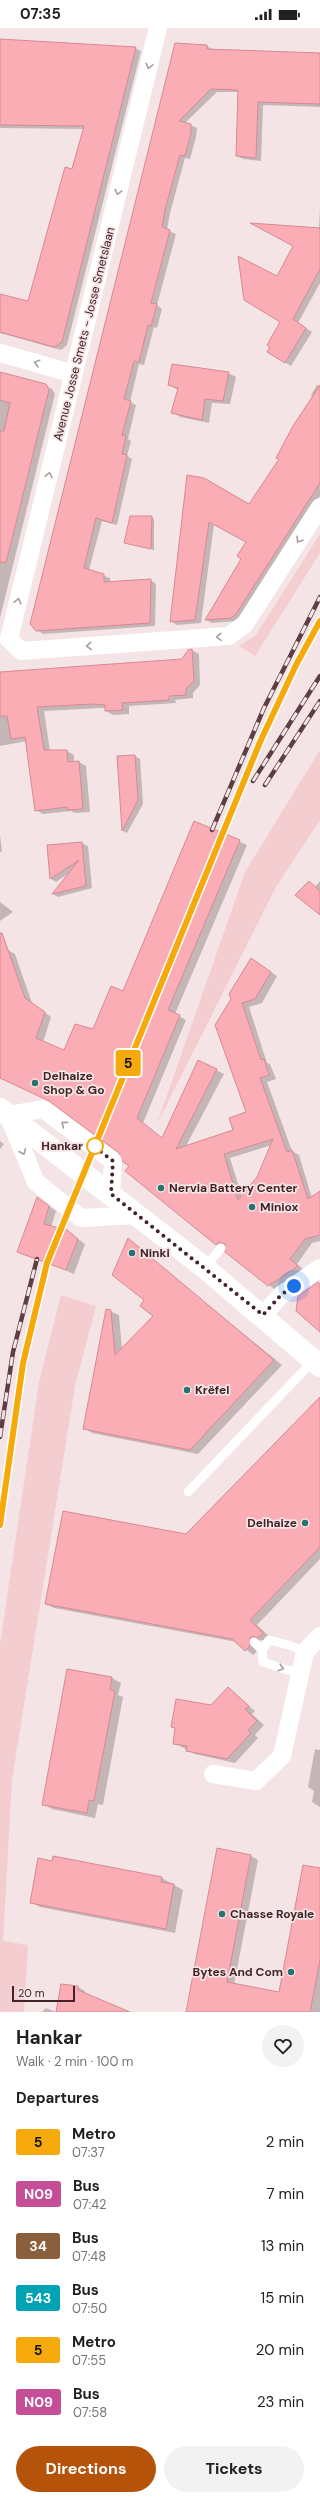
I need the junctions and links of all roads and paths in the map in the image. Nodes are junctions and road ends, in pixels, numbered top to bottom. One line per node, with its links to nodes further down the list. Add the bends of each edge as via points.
1 (158, 28): 3 (street, Avenue Josse Smets - Josse Smetslaan, one-way to 3)
2 (0, 353): 3 (street, one-way to 2)
3 (74, 374): 5 (street, Avenue Josse Smets - Josse Smetslaan, one-way to 3)
4 (320, 507): 5 (street, one-way to 5, via 245,624 229,636 21,651)
5 (4, 643)
6 (4, 1112): 7 (main road); 7 (street, one-way to 7, via 36,1182 75,1213 82,1218)
7 (138, 1215): 9 (main road)
8 (221, 1248): 9 (lane)
9 (205, 1268): 11 (main road)
10 (320, 1268): 11 (street, via 281,1295)
11 (263, 1315): 12 (main road)
12 (317, 1363): 13 (lane)
13 (188, 1492)
14 (320, 1636): 17 (street)
15 (254, 1642): 16 (lane)
16 (262, 1650): 17 (lane, via 269,1640); 18 (lane, one-way to 18, via 263,1662 287,1670)
17 (305, 1652): 18 (street)
18 (302, 1671): 19 (street, via 282,1756 256,1781)
19 (213, 1774)

